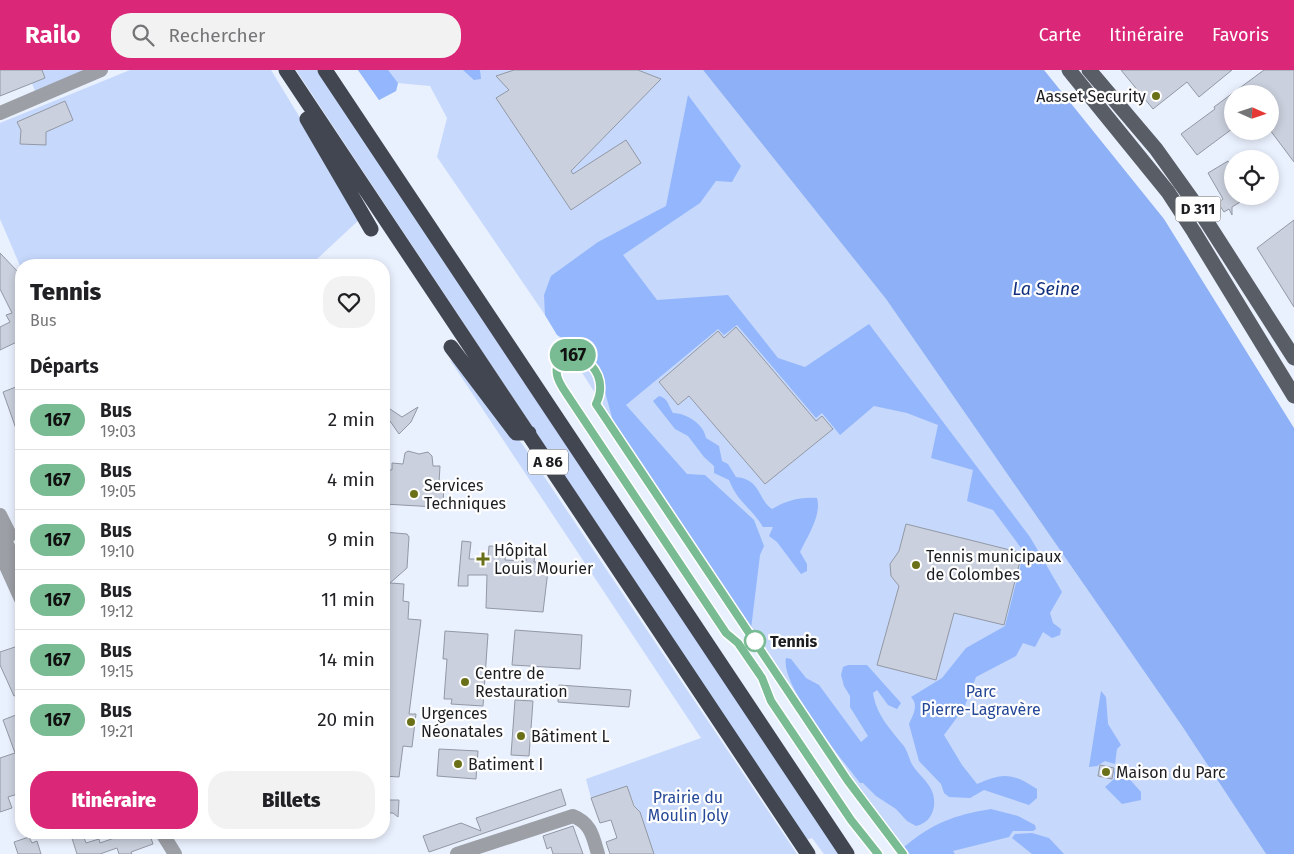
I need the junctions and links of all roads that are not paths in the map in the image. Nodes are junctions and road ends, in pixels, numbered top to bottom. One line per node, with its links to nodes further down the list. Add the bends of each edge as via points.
1 (101, 70): 7 (street)
2 (286, 70): 6 (highway, A 86)
3 (325, 70): 24 (highway, A 86)
4 (1069, 70): 11 (main road, D 311, via 1168,192)
5 (1089, 70): 10 (main road, D 311, via 1156,150 1190,197)
6 (305, 99): 8 (highway, via 302,111); 12 (highway, A 86)
7 (0, 113)
8 (371, 229)
9 (451, 347): 12 (highway, via 516,432)
10 (1294, 358)
11 (1294, 396)
12 (529, 433): 23 (highway, A 86)
13 (0, 515): 16 (street)
14 (0, 528): 16 (street)
15 (0, 553): 16 (street)
16 (14, 571)
17 (164, 839): 19 (street)
18 (166, 839): 20 (street)
19 (169, 854)
20 (175, 854)
21 (457, 854): 22 (street, via 573,816 590,829)
22 (598, 854)
23 (808, 854)
24 (847, 854)

